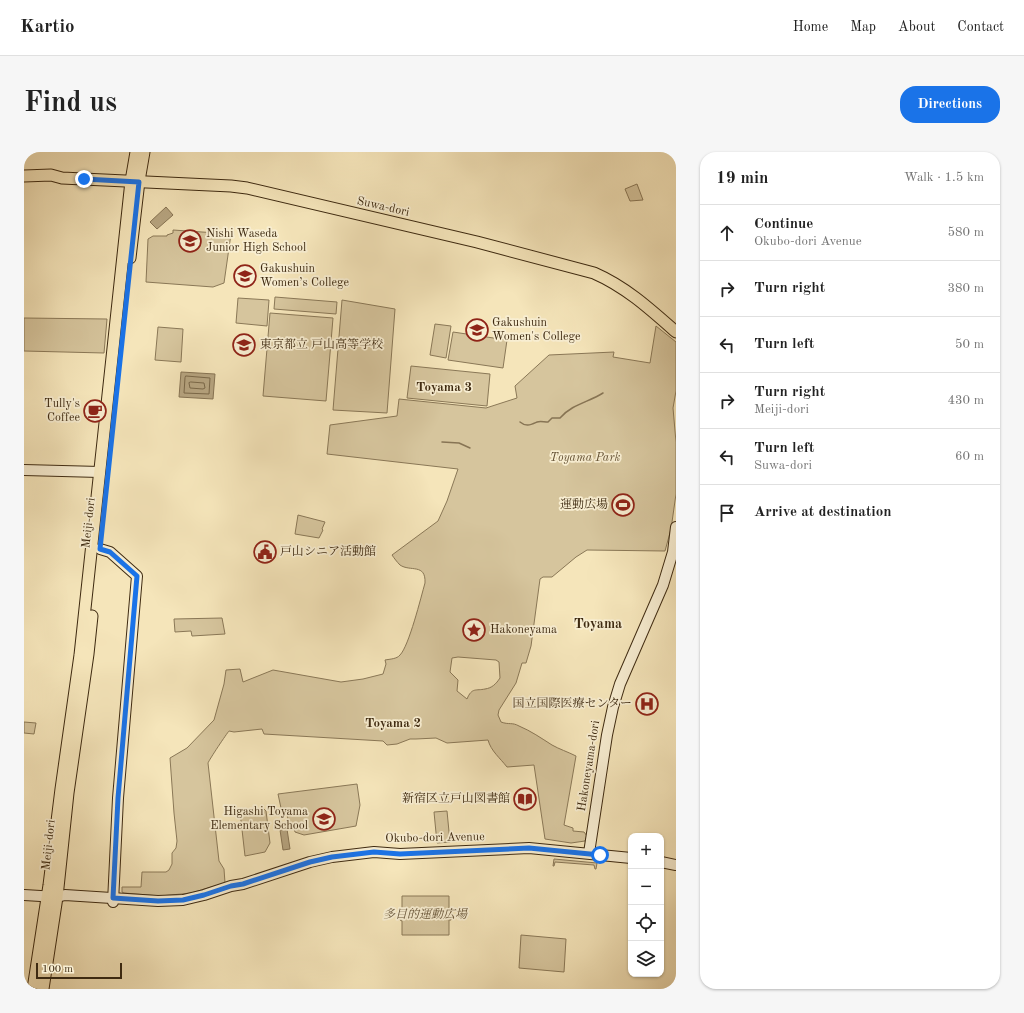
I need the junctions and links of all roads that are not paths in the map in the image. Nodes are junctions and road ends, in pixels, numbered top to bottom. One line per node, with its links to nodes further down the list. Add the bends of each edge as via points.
1 (136, 152): 5 (main road, Meiji-dori)
2 (144, 152): 5 (main road, Meiji-dori)
3 (24, 176): 4 (main road, Suwa-dori, via 51,175)
4 (62, 178): 5 (main road, Suwa-dori); 6 (main road, Suwa-dori)
5 (135, 181): 7 (main road, Suwa-dori, via 247,188 574,267 604,278 635,296); 9 (main road, Meiji-dori); 12 (main road, Meiji-dori)
6 (24, 182)
7 (676, 332)
8 (24, 470): 9 (street)
9 (100, 472): 18 (main road, Meiji-dori, via 80,655 61,789)
10 (676, 527): 11 (street, Hakoneyama-dori)
11 (675, 538): 13 (street, Hakoneyama-dori, via 663,585 622,679 613,707)
12 (100, 549): 18 (main road, Meiji-dori, via 88,658); 19 (street, via 110,552 137,576 118,798)
13 (589, 853): 14 (street, Okubo-dori Avenue); 19 (street, Okubo-dori Avenue, via 529,848 400,854 374,852 310,862 243,884 236,890 207,900 184,905 169,906)
14 (628, 858)
15 (664, 863): 16 (street)
16 (676, 865)
17 (24, 895): 18 (street, Okubo-dori Avenue)
18 (52, 897): 19 (street, Okubo-dori Avenue, via 64,900); 20 (main road); 21 (main road)
19 (113, 900)
20 (33, 989)
21 (43, 989)

